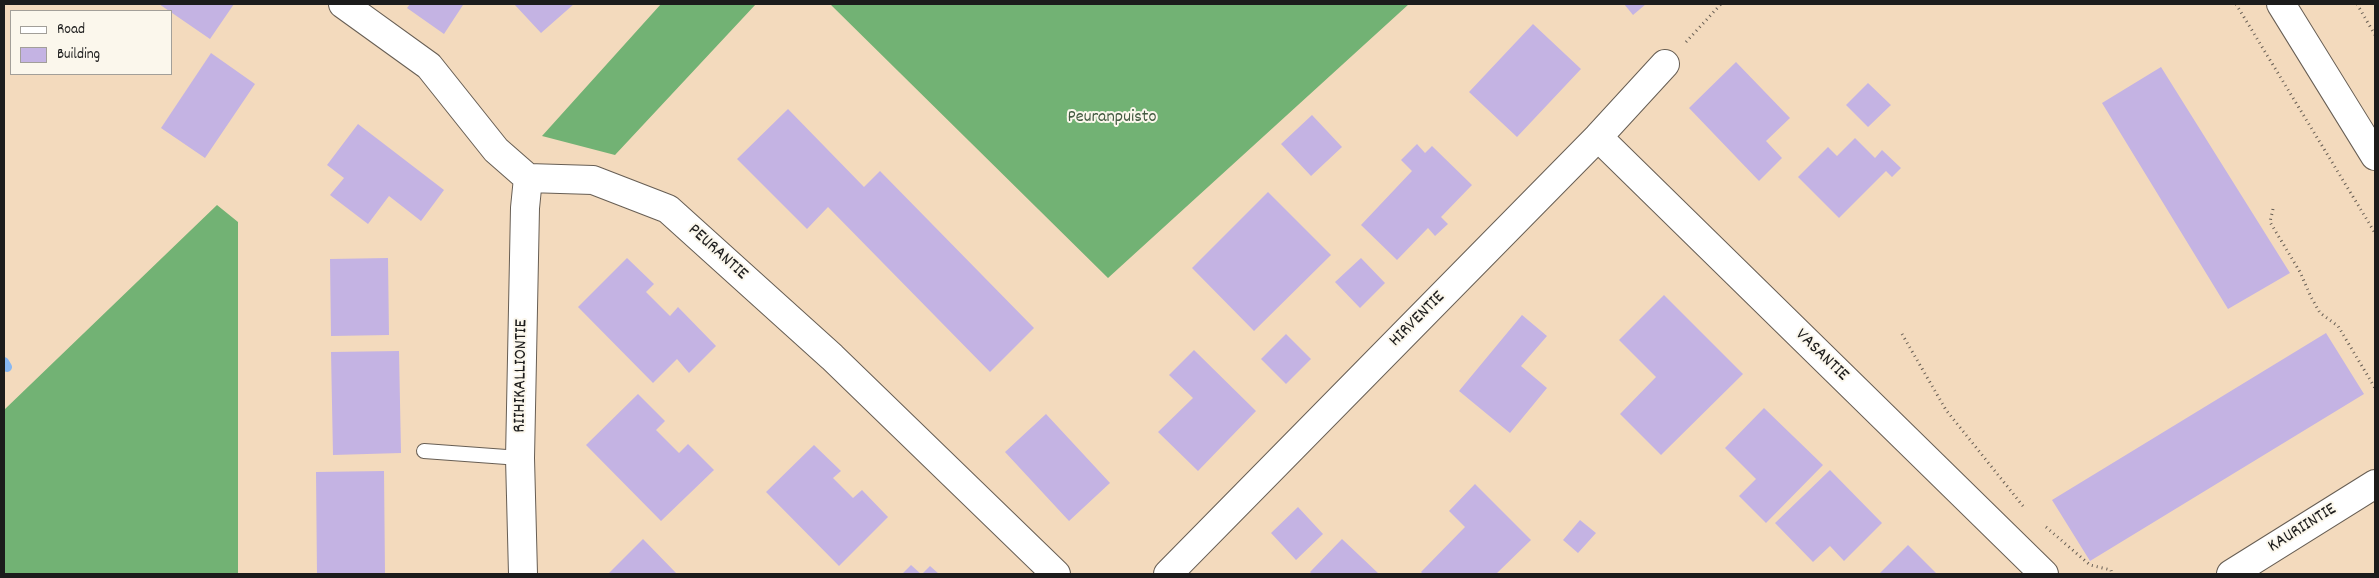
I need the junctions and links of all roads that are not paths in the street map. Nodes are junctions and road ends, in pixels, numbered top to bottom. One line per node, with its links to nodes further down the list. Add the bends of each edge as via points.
1 (343, 4): 6 (street, via 429,66 496,150)
2 (2281, 4): 5 (street)
3 (1665, 64): 4 (street, HIRVENTIE)
4 (1598, 137): 12 (street, HIRVENTIE); 13 (street, VASANTIE)
5 (2375, 156)
6 (528, 178): 8 (street, RIIHIKALLIONTIE); 11 (street, PEURANTIE, via 593,180 668,209 832,357)
7 (424, 451): 8 (lane)
8 (520, 458): 10 (street, RIIHIKALLIONTIE)
9 (2375, 484): 14 (street, KAURIINTIE)
10 (523, 574)
11 (1056, 574)
12 (1168, 574)
13 (2044, 574)
14 (2231, 574)

